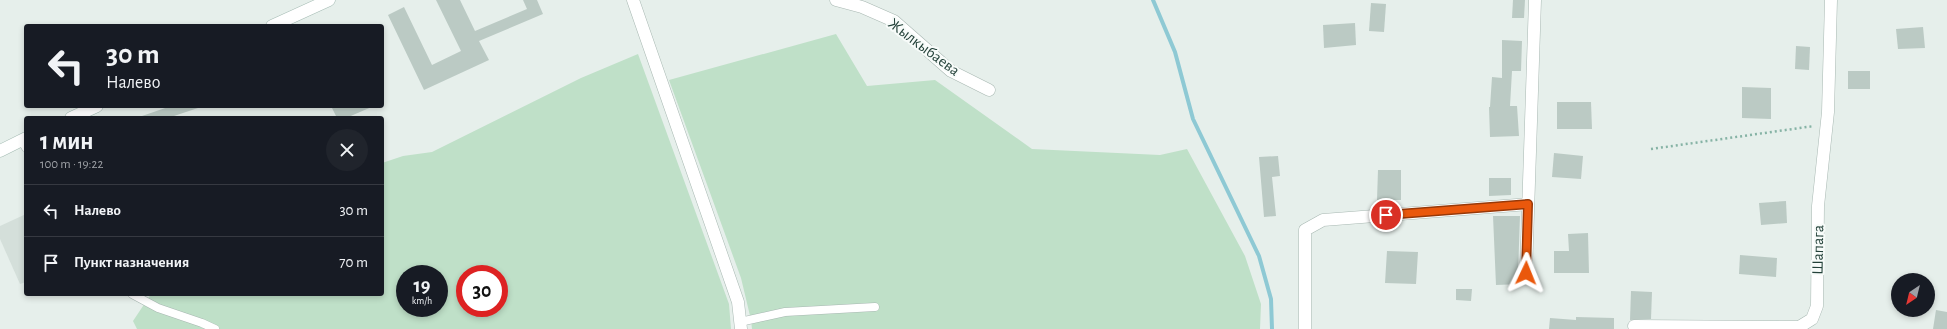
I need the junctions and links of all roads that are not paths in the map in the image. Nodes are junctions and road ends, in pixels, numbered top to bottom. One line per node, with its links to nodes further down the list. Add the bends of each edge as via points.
1 (329, 0): 6 (street)
2 (633, 0): 16 (street, via 738,302)
3 (836, 0): 7 (street, Жылкыбаева, via 862,7 894,22 951,71)
4 (1536, 0): 12 (street)
5 (1831, 0): 17 (street, Шапага, via 1827,124 1818,206 1817,306 1812,319 1799,327)
6 (276, 24)
7 (989, 90)
8 (93, 108): 9 (street)
9 (75, 116)
10 (24, 142): 11 (street)
11 (0, 151)
12 (1528, 204): 13 (street); 19 (street, via 1323,220 1305,230)
13 (1526, 273)
14 (136, 296): 18 (lane, via 158,308)
15 (875, 307): 16 (lane, via 785,312)
16 (740, 325)
17 (1634, 326)
18 (215, 329)
19 (1305, 329)

